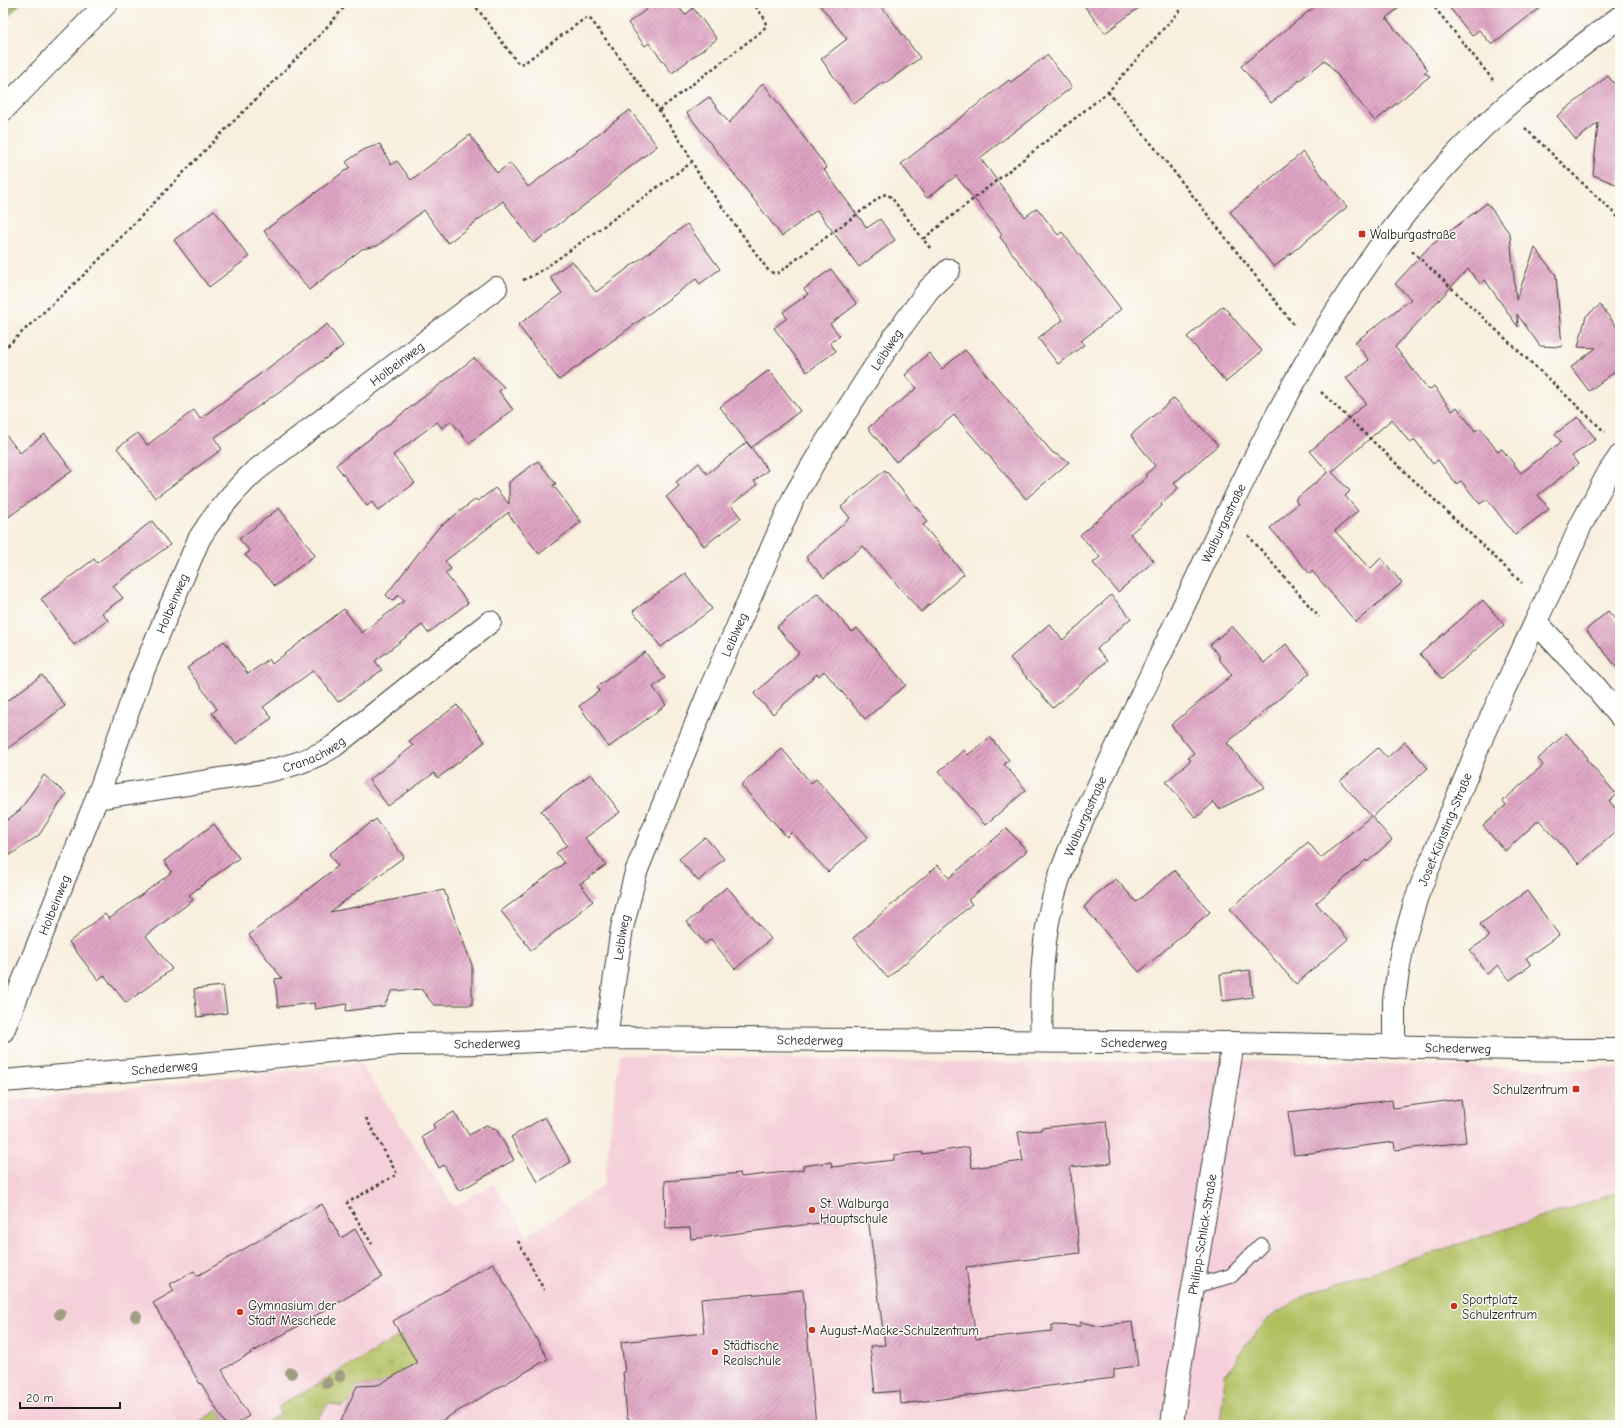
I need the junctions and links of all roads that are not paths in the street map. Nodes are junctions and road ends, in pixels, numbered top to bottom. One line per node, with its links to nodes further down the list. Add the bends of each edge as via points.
1 (107, 3): 3 (street)
2 (1620, 17): 13 (street, Walburgastraße, via 1507,105 1466,144 1418,198 1375,254 1301,369 1228,512 1109,762 1066,860 1052,902 1045,942 1040,1006)
3 (3, 110)
4 (949, 270): 12 (street, Leiblweg, via 929,289 894,337 794,497 708,694 636,872 622,928)
5 (496, 288): 10 (street, Holbeinweg, via 255,470 221,506 199,539 149,656)
6 (1620, 456): 8 (street, Josef-Künsting-Straße, via 1592,502)
7 (490, 622): 10 (street, Cranachweg, via 321,754 296,764 243,775)
8 (1536, 622): 9 (street); 15 (street, Josef-Künsting-Straße, via 1486,728 1418,896 1403,944 1398,972 1394,1000)
9 (1620, 716)
10 (97, 798): 11 (street, Holbeinweg)
11 (3, 1031)
12 (606, 1038): 13 (street, Schederweg); 17 (street, Schederweg, via 399,1044)
13 (1042, 1041): 14 (street, Schederweg)
14 (1234, 1043): 15 (street, Schederweg); 19 (street, Philipp-Schlick-Straße)
15 (1394, 1047): 16 (street, Schederweg)
16 (1620, 1050)
17 (3, 1081)
18 (1261, 1245): 19 (lane, via 1230,1276)
19 (1193, 1286): 20 (street, Philipp-Schlick-Straße)
20 (1172, 1425)

